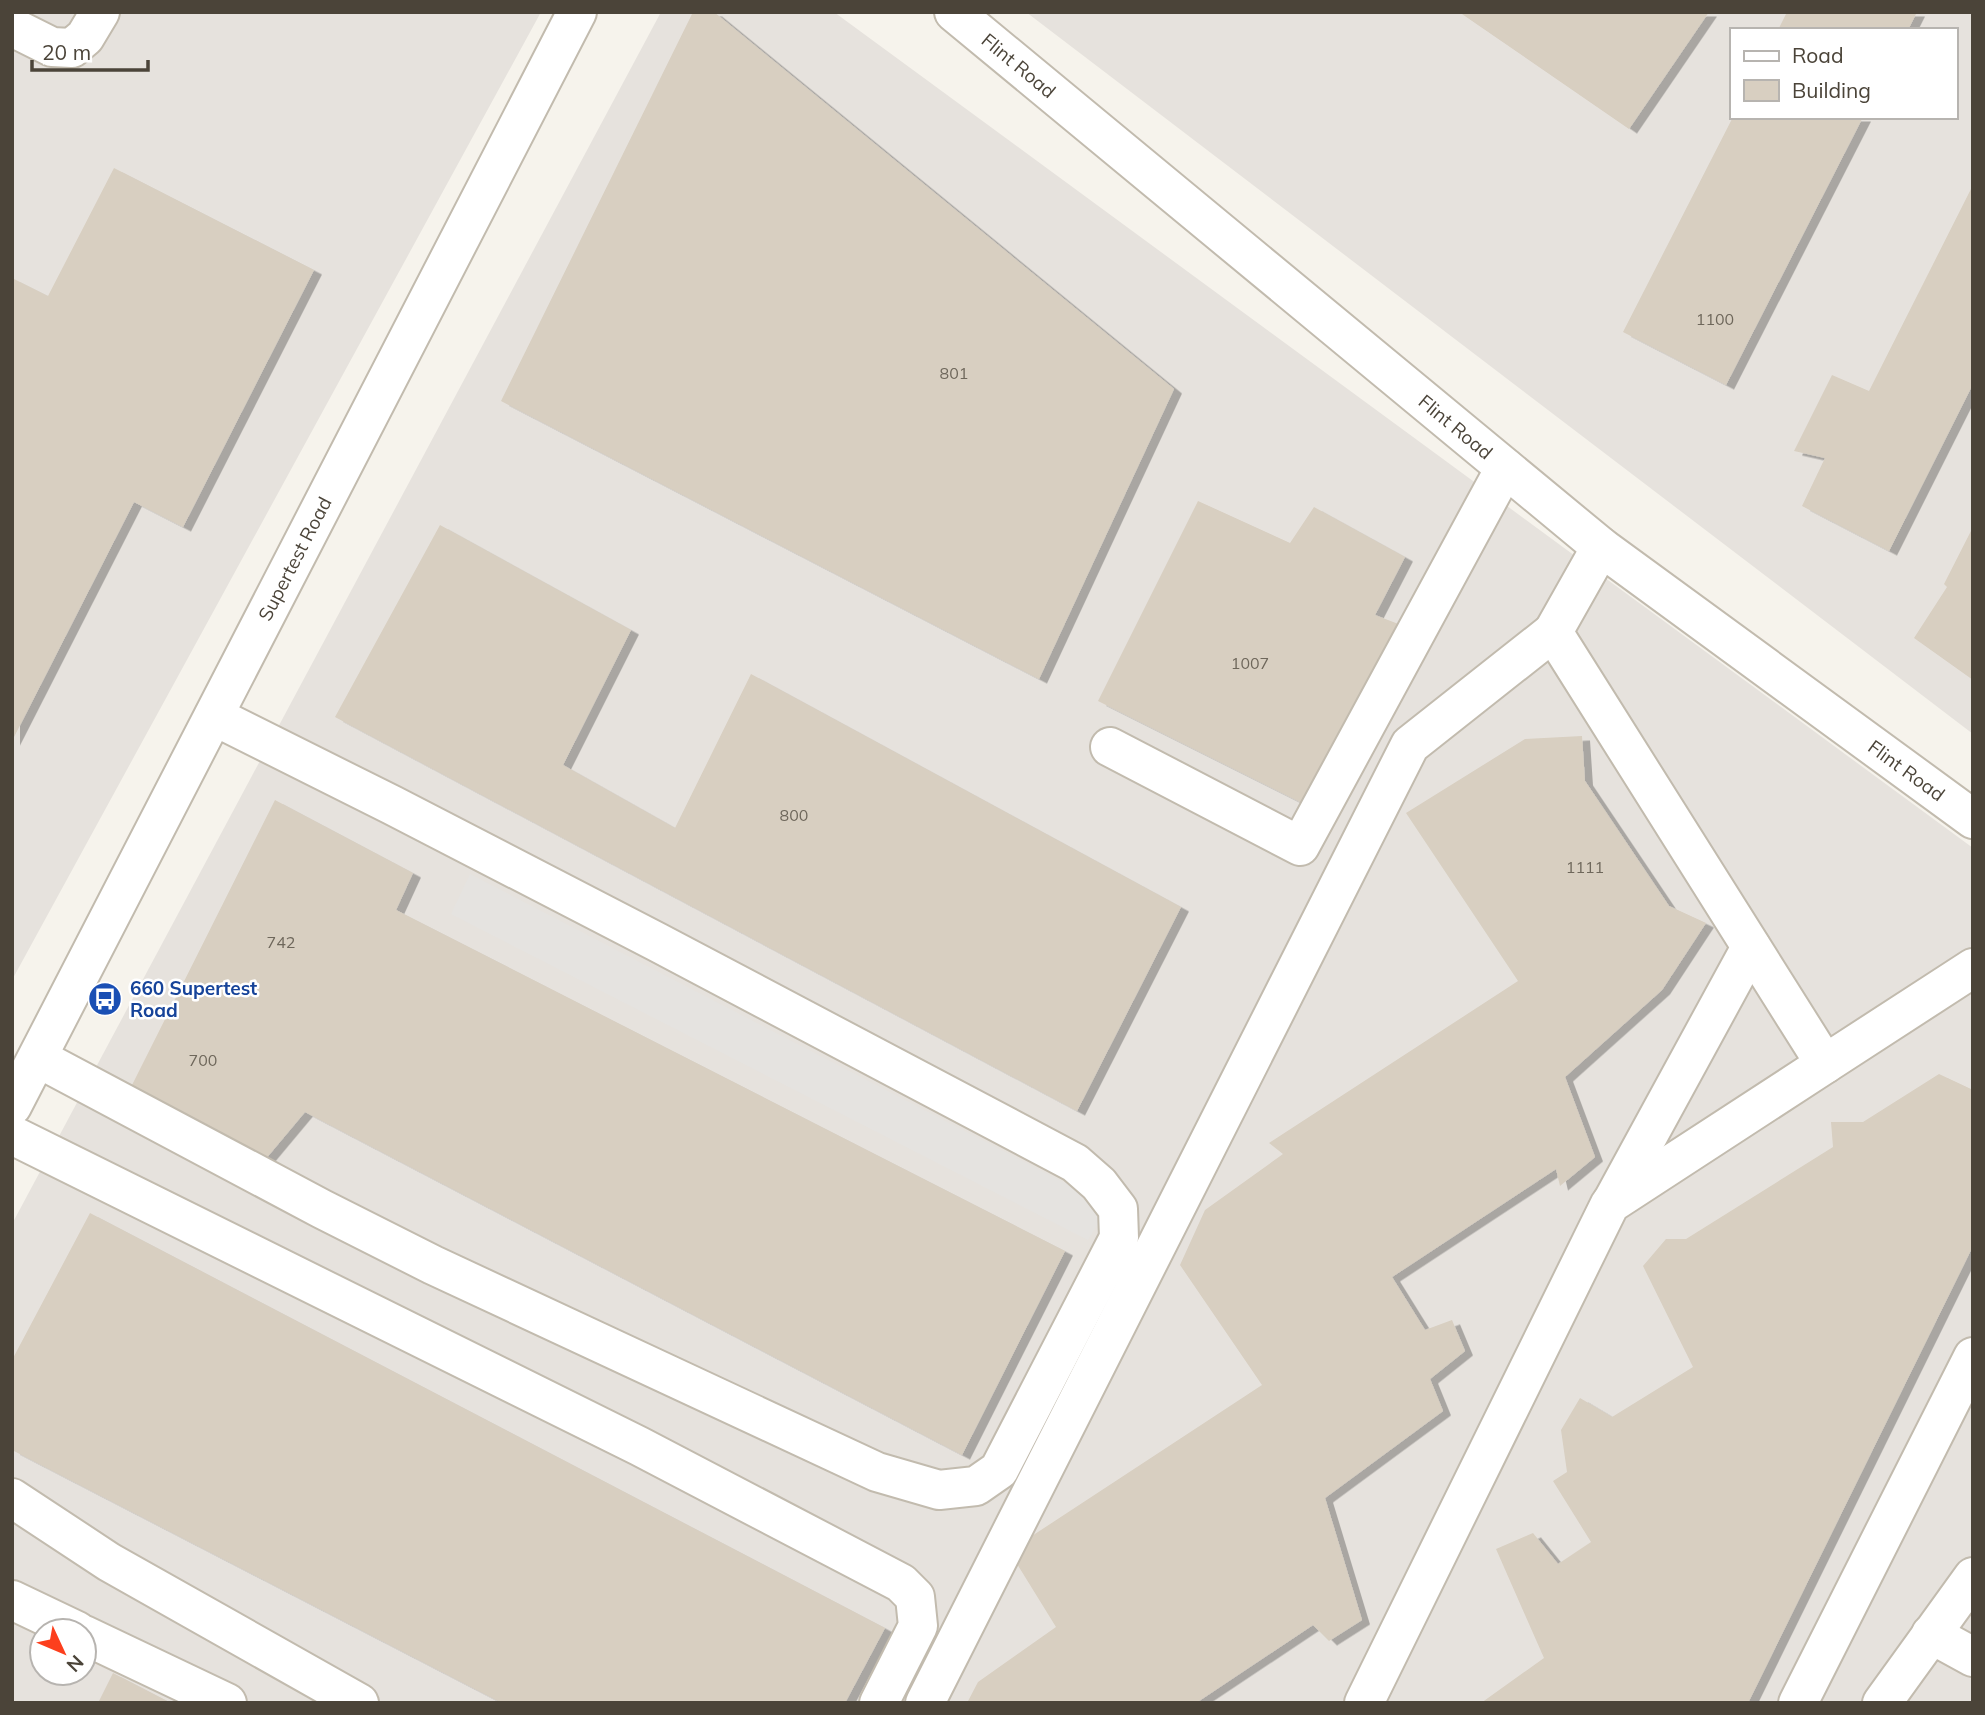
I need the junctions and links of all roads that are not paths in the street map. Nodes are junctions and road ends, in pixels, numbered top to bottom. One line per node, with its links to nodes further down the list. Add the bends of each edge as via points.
1 (100, 12): 4 (street, via 85,37 72,48 52,47)
2 (578, 12): 8 (street, Supertest Road)
3 (954, 12): 5 (street, Flint Road)
4 (12, 27)
5 (1504, 468): 6 (street, Flint Road); 9 (street, via 1300,846)
6 (1601, 547): 7 (street); 10 (street, Flint Road)
7 (1553, 632): 11 (street); 29 (street, via 1410,745)
8 (214, 716): 13 (street, Supertest Road); 13 (street, via 453,836 1074,1163 1099,1184 1118,1209 1119,1238 1100,1275 999,1470 976,1486 939,1490 877,1472 433,1265)
9 (1110, 747)
10 (1973, 819)
11 (1751, 947): 14 (street); 17 (street)
12 (1973, 968): 14 (street)
13 (37, 1058): 15 (street, Supertest Road)
14 (1825, 1064): 17 (street)
15 (12, 1106)
16 (12, 1135): 28 (street, via 639,1446 901,1583 915,1597 918,1626)
17 (1610, 1204): 30 (street)
18 (1973, 1357): 31 (street)
19 (12, 1498): 27 (street, via 109,1562)
20 (1973, 1577): 23 (street)
21 (12, 1600): 22 (street)
22 (48, 1617)
23 (1931, 1634): 25 (street); 32 (street)
24 (98, 1641): 26 (street)
25 (1973, 1657)
26 (227, 1703)
27 (359, 1703)
28 (879, 1703)
29 (925, 1703)
30 (1364, 1703)
31 (1798, 1703)
32 (1882, 1703)

